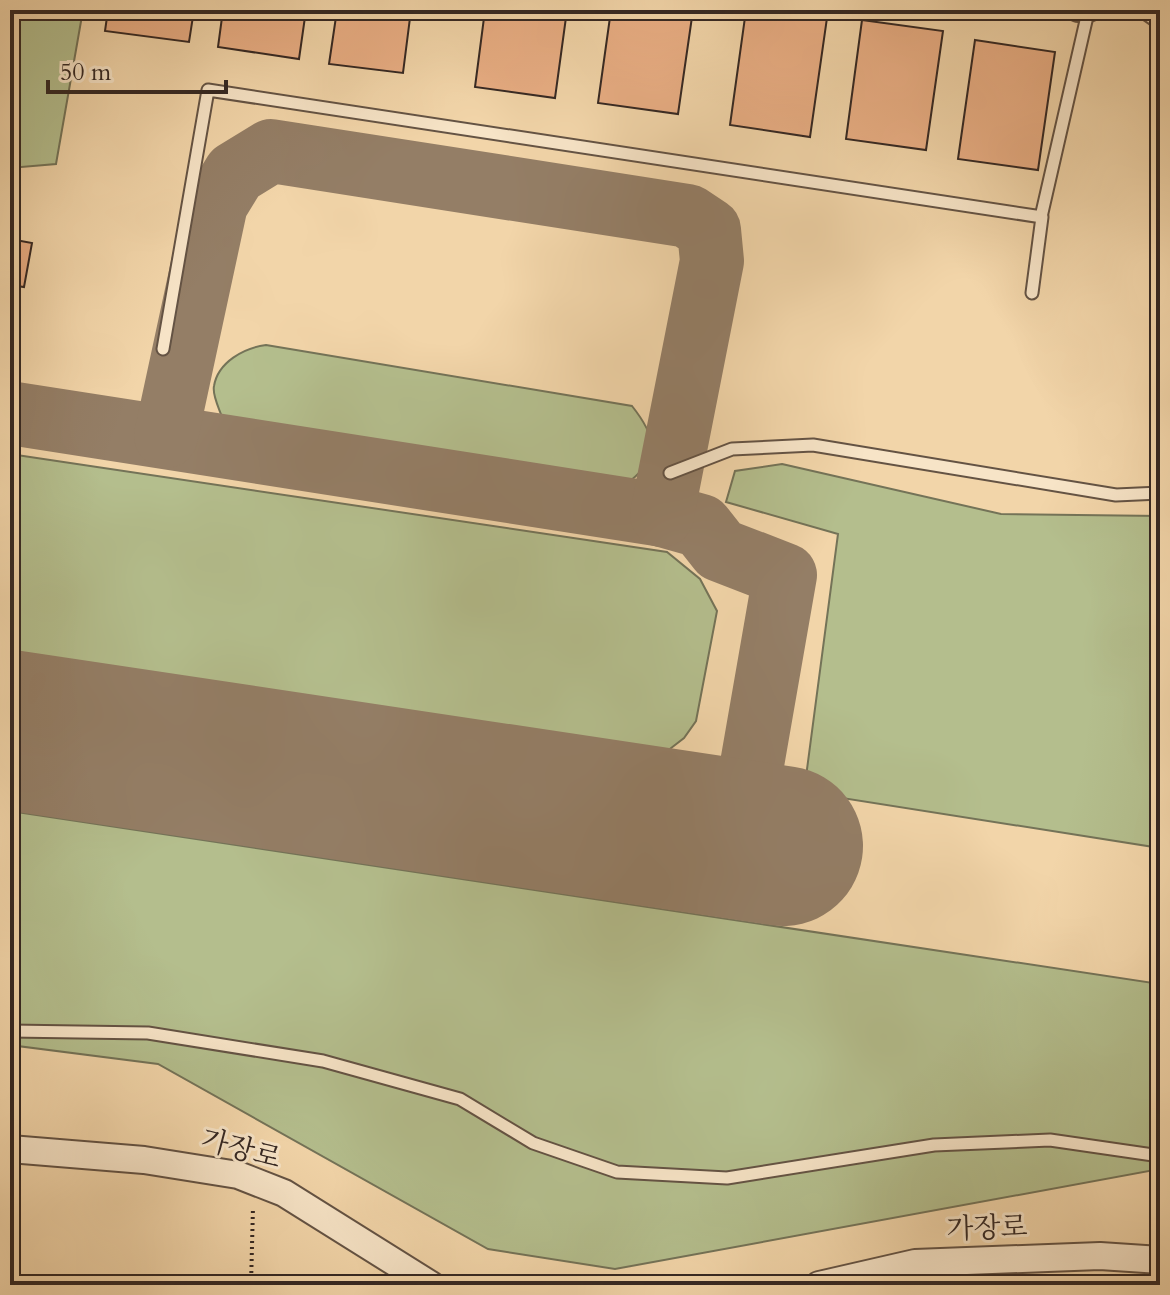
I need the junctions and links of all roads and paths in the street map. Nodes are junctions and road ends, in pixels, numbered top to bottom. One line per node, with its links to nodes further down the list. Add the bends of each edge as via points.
1 (1150, 10): 3 (street)
2 (1085, 11): 4 (lane)
3 (1160, 17)
4 (1041, 217): 5 (lane); 6 (lane, via 208,90)
5 (1032, 293)
6 (163, 349)
7 (670, 473): 8 (lane, via 732,449 813,445 1116,495)
8 (1160, 493)
9 (10, 1031): 11 (lane, via 148,1033 323,1061 460,1099 533,1143 617,1172 727,1178 934,1145 1050,1140)
10 (10, 1149): 12 (street, 가장로, via 144,1160 238,1175)
11 (1160, 1156)
12 (257, 1183): 14 (path); 15 (street, 가장로, via 284,1193)
13 (1160, 1260): 16 (street, 가장로, via 1100,1256 915,1263)
14 (251, 1285)
15 (431, 1285)
16 (819, 1285)

